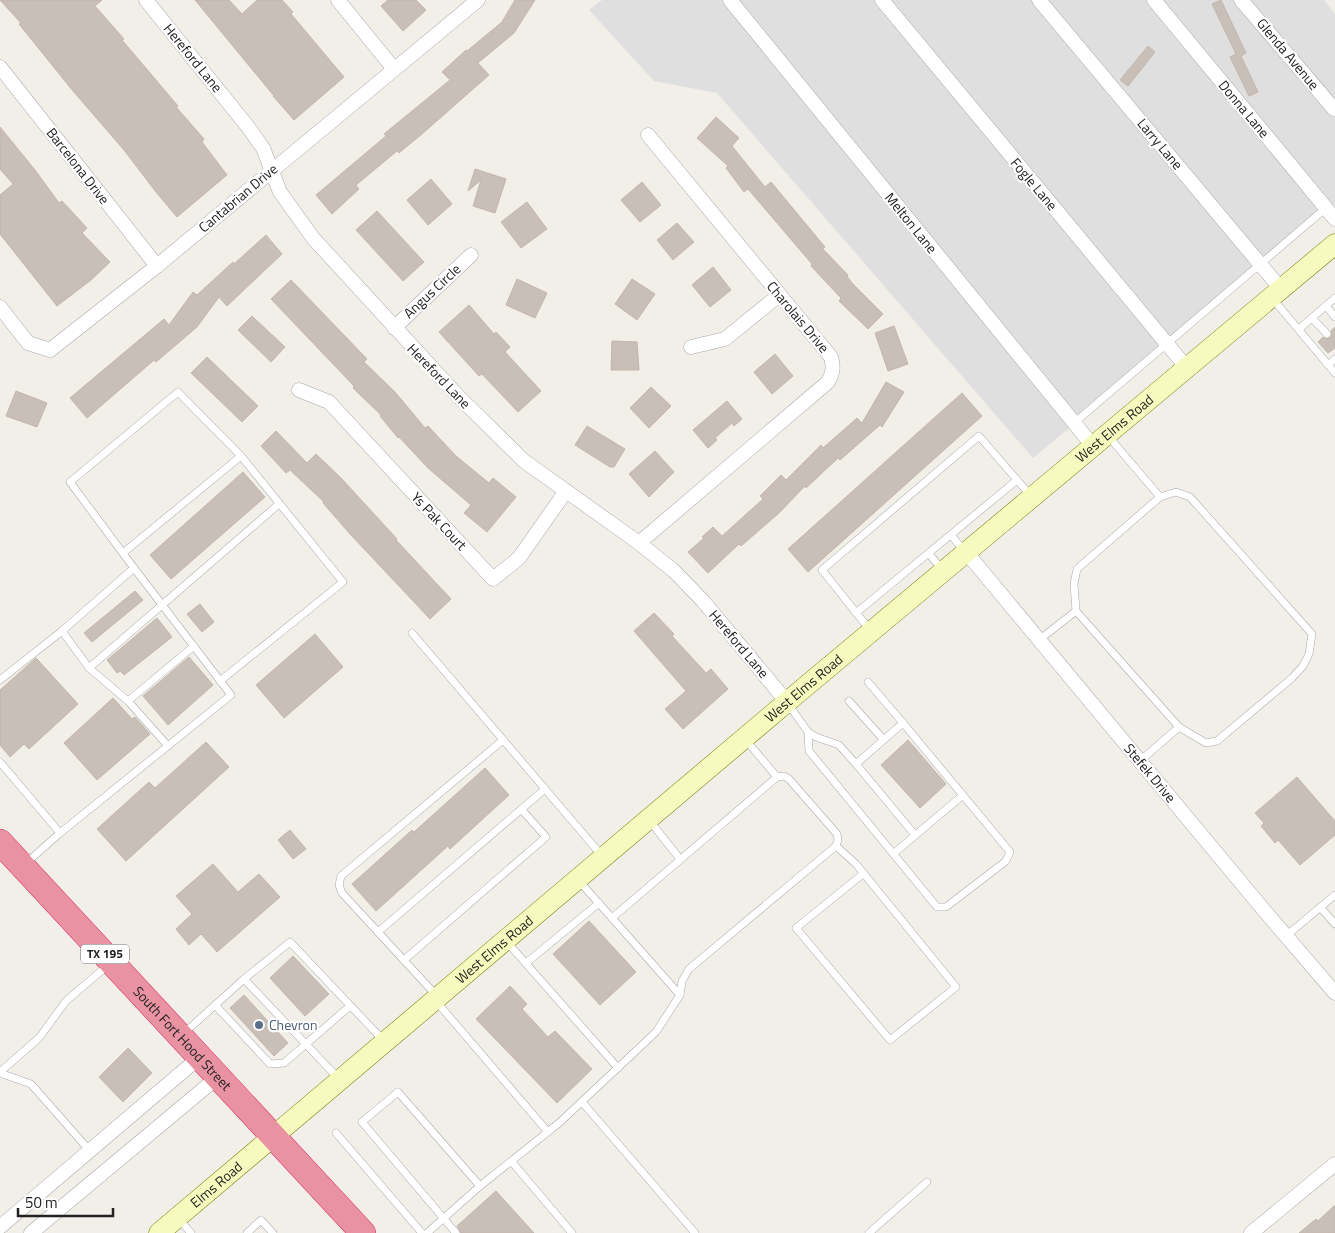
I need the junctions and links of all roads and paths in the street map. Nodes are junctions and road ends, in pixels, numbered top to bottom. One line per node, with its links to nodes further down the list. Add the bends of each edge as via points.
1 (146, 0): 13 (street, Hereford Lane, via 248,126)
2 (338, 0): 10 (street)
3 (478, 0): 10 (street, Cantabrian Drive)
4 (729, 0): 37 (street, Melton Lane)
5 (882, 0): 30 (street, Fogle Lane)
6 (1039, 0): 18 (street, Larry Lane)
7 (1154, 0): 14 (street, Donna Lane)
8 (1242, 0): 11 (street, Glenda Avenue)
9 (0, 67): 19 (street, Barcelona Drive)
10 (394, 69): 13 (street, Cantabrian Drive)
11 (1334, 108)
12 (648, 135): 21 (street, Charolais Drive)
13 (272, 169): 19 (street, Cantabrian Drive); 27 (street, Hereford Lane, via 280,192 313,238)
14 (1326, 208): 15 (street, Donna Lane); 18 (lane)
15 (1335, 219)
16 (1335, 244): 20 (main road, West Elms Road)
17 (471, 255): 27 (street, Angus Circle)
18 (1260, 264): 20 (street, Larry Lane); 30 (lane)
19 (156, 266): 24 (street, Cantabrian Drive, via 50,350 28,343)
20 (1276, 293): 28 (lane); 34 (main road, West Elms Road)
21 (779, 295): 31 (street, via 726,339); 46 (street, Charolais Drive, via 831,357 834,366 828,382)
22 (1335, 298): 23 (lane)
23 (1326, 306): 25 (lane); 26 (lane)
24 (0, 307)
25 (1335, 317)
26 (1312, 318): 28 (lane); 29 (lane)
27 (394, 328): 41 (street, Hereford Lane, via 524,461)
28 (1298, 329): 33 (lane)
29 (1327, 334)
30 (1167, 344): 34 (street, Fogle Lane); 37 (lane)
31 (691, 347)
32 (1335, 359): 33 (lane)
33 (1328, 365): 35 (lane)
34 (1187, 368): 38 (main road, West Elms Road)
35 (1335, 373)
36 (299, 390): 41 (street, Ys Pak Court, via 329,402 493,579 520,558)
37 (1074, 423): 38 (street, Melton Lane)
38 (1100, 440): 42 (main road, West Elms Road); 43 (lane)
39 (241, 456): 44 (lane); 48 (lane); 48 (lane, via 178,392 70,482)
40 (1017, 480): 42 (lane); 45 (lane); 54 (lane, via 979,436 822,570)
41 (566, 491): 46 (street, Hereford Lane)
42 (1032, 497): 47 (main road, West Elms Road)
43 (1160, 498): 53 (lane, via 1076,569); 68 (lane, via 1176,492 1190,497 1312,634 1309,654 1303,666 1217,740 1206,743)
44 (280, 504): 52 (lane); 62 (lane, via 343,582)
45 (951, 535): 47 (lane); 49 (lane)
46 (639, 542): 66 (street, Hereford Lane, via 703,600)
47 (966, 552): 51 (main road, West Elms Road); 58 (street, Stefek Drive)
48 (123, 553): 50 (lane)
49 (928, 554): 51 (lane); 54 (lane)
50 (134, 568): 52 (lane); 55 (lane)
51 (943, 571): 56 (main road, West Elms Road)
52 (162, 604): 59 (lane); 60 (lane)
53 (1076, 612): 58 (lane); 68 (lane)
54 (856, 613): 56 (lane)
55 (62, 631): 60 (lane); 61 (lane)
56 (872, 632): 66 (main road, West Elms Road)
57 (412, 633): 72 (lane)
58 (1039, 640): 74 (street, Stefek Drive)
59 (194, 646): 62 (lane); 64 (lane)
60 (89, 668): 64 (lane)
61 (0, 680)
62 (220, 681): 73 (lane, via 231,695)
63 (868, 682): 67 (lane)
64 (128, 701): 73 (lane)
65 (849, 701): 71 (lane)
66 (787, 702): 69 (lane); 70 (main road, West Elms Road)
67 (903, 723): 71 (lane); 79 (lane)
68 (1179, 728): 74 (lane)
69 (808, 732): 76 (lane, via 839,745); 86 (lane, via 809,751)
70 (744, 738): 77 (lane); 81 (main road, West Elms Road)
71 (883, 739): 76 (lane)
72 (503, 740): 78 (lane); 97 (lane, via 341,876 339,885 342,893)
73 (168, 746): 82 (lane)
74 (1140, 761): 98 (street, Stefek Drive)
75 (0, 762): 82 (lane)
76 (856, 764): 83 (lane)
77 (776, 777): 85 (lane, via 789,779 837,834); 88 (lane)
78 (546, 789): 80 (lane); 87 (lane)
79 (963, 795): 83 (lane); 86 (lane, via 1010,852 1006,861 946,908 937,906)
80 (522, 810): 97 (lane); 100 (lane, via 546,837)
81 (648, 819): 87 (main road, West Elms Road); 88 (lane)
82 (60, 833): 89 (lane)
83 (914, 835): 86 (lane)
84 (0, 842): 89 (highway, South Fort Hood Street / TX 195)
85 (836, 846): 90 (lane); 105 (lane, via 689,969 682,981)
86 (893, 854)
87 (603, 857): 91 (main road, West Elms Road)
88 (680, 859): 95 (lane)
89 (22, 866): 101 (highway, South Fort Hood Street / TX 195)
90 (864, 873): 90 (lane, via 956,987 890,1040 796,928)
91 (577, 880): 93 (lane); 99 (main road, West Elms Road)
92 (1335, 895): 94 (lane)
93 (599, 903): 95 (lane); 102 (lane)
94 (1320, 907): 96 (lane); 98 (lane)
95 (612, 918): 105 (lane)
96 (1335, 924)
97 (378, 932): 100 (lane)
98 (1286, 936): 104 (street, Stefek Drive)
99 (506, 940): 102 (lane); 106 (main road, West Elms Road)
100 (404, 960): 106 (lane)
101 (112, 962): 109 (highway, South Fort Hood Street / TX 195); 114 (lane, via 66,1000 40,1038)
102 (526, 963): 113 (lane)
103 (244, 979): 107 (lane); 108 (lane, via 290,942); 111 (lane)
104 (1335, 992)
105 (680, 995): 113 (lane, via 656,1032)
106 (437, 998): 110 (main road, West Elms Road); 118 (lane)
107 (215, 1005): 109 (lane); 111 (lane, via 270,1064 284,1063)
108 (350, 1006): 110 (lane); 111 (lane)
109 (181, 1036): 112 (highway, South Fort Hood Street / TX 195)
110 (385, 1042): 116 (main road, West Elms Road)
111 (307, 1044): 116 (lane)
112 (201, 1056): 115 (highway, South Fort Hood Street / TX 195); 121 (street)
113 (618, 1068): 117 (lane)
114 (0, 1073): 121 (lane, via 31,1084)
115 (219, 1076): 120 (highway, South Fort Hood Street / TX 195); 129 (street)
116 (340, 1080): 120 (main road, West Elms Road)
117 (582, 1102): 118 (lane); 139 (lane)
118 (548, 1132): 122 (lane)
119 (336, 1133): 135 (lane)
120 (274, 1136): 126 (main road, Elms Road); 134 (highway, South Fort Hood Street / TX 195)
121 (90, 1151): 128 (street)
122 (512, 1162): 125 (lane); 138 (lane)
123 (1335, 1164): 141 (street)
124 (927, 1182): 140 (lane)
125 (480, 1186): 127 (lane); 127 (lane, via 398,1092 362,1122)
126 (178, 1217): 130 (main road, Elms Road); 131 (lane)
127 (444, 1218): 136 (lane); 137 (lane)
128 (0, 1227)
129 (31, 1233)
130 (159, 1233)
131 (191, 1233)
132 (247, 1233): 133 (lane, via 261,1220)
133 (273, 1233)
134 (364, 1233)
135 (422, 1233)
136 (427, 1233)
137 (456, 1233)
138 (572, 1233)
139 (694, 1233)
140 (869, 1233)
141 (1251, 1233)

